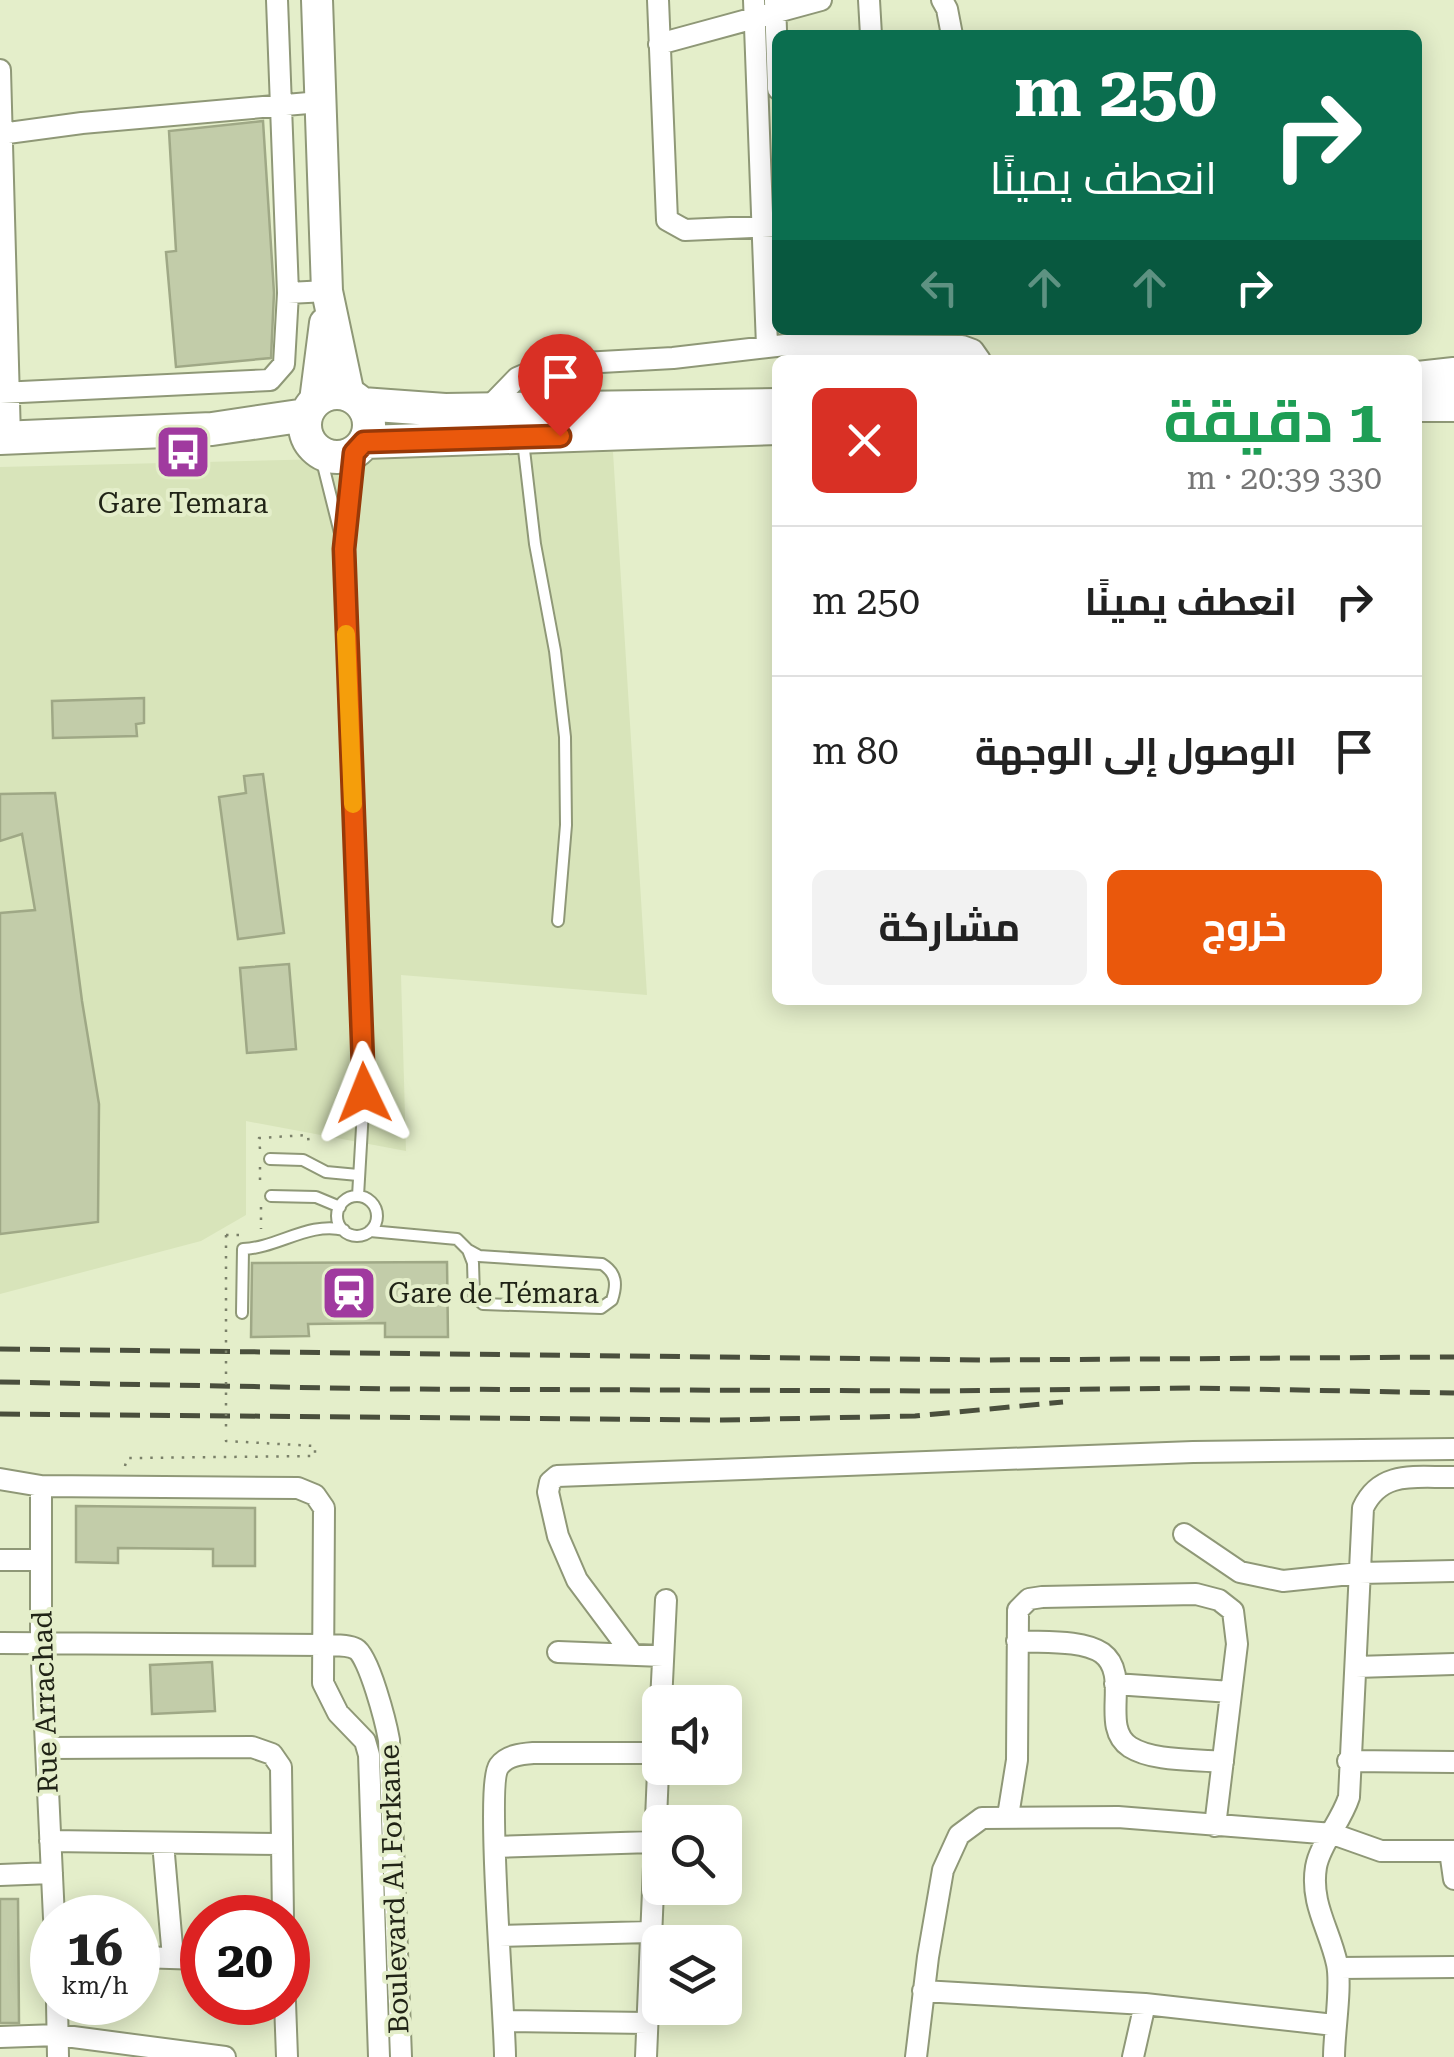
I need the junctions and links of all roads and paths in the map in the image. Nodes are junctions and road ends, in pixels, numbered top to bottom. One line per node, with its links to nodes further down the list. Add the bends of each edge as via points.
1 (276, 0): 14 (street)
2 (316, 0): 13 (main road)
3 (658, 0): 10 (street)
4 (822, 0): 7 (street)
5 (870, 0): 8 (street)
6 (942, 0): 9 (street)
7 (764, 7): 10 (street); 11 (street); 16 (street)
8 (871, 30)
9 (951, 30)
10 (659, 44): 16 (street, via 667,220 684,230)
11 (772, 54)
12 (0, 70): 15 (street)
13 (320, 102): 14 (street); 19 (main road)
14 (281, 104): 15 (street); 18 (street)
15 (1, 134): 24 (street)
16 (770, 226): 17 (street)
17 (772, 252)
18 (288, 294): 19 (street); 24 (street, via 284,364 270,380)
19 (328, 296): 25 (main road); 30 (main road)
20 (779, 341): 21 (street, via 962,346); 29 (street, via 673,358 547,366 518,378)
21 (976, 355)
22 (1454, 374): 23 (main road)
23 (1422, 378)
24 (4, 393): 33 (street)
25 (356, 400): 29 (main road); 30 (main road, via 331,393); 34 (main road, via 370,423)
26 (1422, 404): 28 (main road)
27 (772, 405): 29 (main road)
28 (1454, 406)
29 (486, 410)
30 (312, 427): 33 (main road); 34 (main road, via 331,457); 35 (lane)
31 (772, 428): 32 (main road)
32 (522, 437): 34 (main road); 36 (lane, via 565,737)
33 (5, 438)
34 (359, 448): 35 (lane)
35 (344, 549): 40 (lane, via 364,1093)
36 (558, 921)
37 (296, 1136): 39 (path, via 308,1134)
38 (270, 1158): 39 (lane)
39 (310, 1162): 40 (lane, via 326,1172)
40 (358, 1175): 42 (lane)
41 (270, 1196): 43 (lane, via 316,1197)
42 (358, 1196): 43 (lane); 45 (lane, via 378,1214)
43 (340, 1206): 44 (lane)
44 (344, 1230): 45 (lane); 48 (lane, via 299,1232 264,1248 243,1248)
45 (370, 1231): 47 (lane, via 450,1237)
46 (226, 1235): 50 (path, bridge, via 226,1440 315,1446 315,1456)
47 (468, 1250): 47 (lane, via 474,1296 483,1304 593,1309 612,1300 616,1280 602,1264)
48 (242, 1313)
49 (1454, 1449): 65 (street, via 557,1476 548,1492 567,1559)
50 (134, 1458)
51 (1454, 1477): 58 (street, via 1387,1480 1373,1490 1363,1508)
52 (0, 1479): 53 (street)
53 (41, 1486): 56 (street, Rue Arrachad); 63 (street, via 298,1488 314,1495 324,1508)
54 (1184, 1534): 58 (street, via 1240,1572 1283,1581)
55 (0, 1560): 56 (street)
56 (41, 1560): 60 (street, Rue Arrachad)
57 (1454, 1571): 58 (street)
58 (1360, 1573): 68 (street)
59 (666, 1600): 66 (street)
60 (42, 1641): 62 (street); 63 (street); 72 (street, Rue Arrachad)
61 (1017, 1641): 69 (street, via 1103,1654); 71 (street, via 1018,1610 1029,1599 1196,1594 1233,1611); 77 (street, via 1016,1760)
62 (0, 1643)
63 (323, 1645): 109 (street, Boulevard Al Forkane, via 326,1692 368,1755); 110 (street, Boulevard Al Forkane, via 360,1651 385,1718)
64 (558, 1652): 65 (street)
65 (633, 1655): 66 (street)
66 (663, 1656): 70 (street)
67 (1454, 1664): 68 (street)
68 (1356, 1667): 74 (street)
69 (1115, 1684): 71 (street); 75 (street, via 1117,1730 1128,1746)
70 (662, 1685)
71 (1231, 1692): 75 (street)
72 (48, 1748): 80 (street, Rue Arrachad); 83 (street, via 262,1749 281,1767)
73 (642, 1752): 84 (street, via 508,1759 494,1776)
74 (1348, 1761): 76 (street); 79 (street, via 1348,1797)
75 (1223, 1762): 78 (street)
76 (1454, 1762)
77 (1008, 1816): 78 (street); 98 (street, via 982,1818 960,1836 944,1870)
78 (1215, 1826): 79 (street)
79 (1332, 1834): 85 (street, via 1381,1851); 97 (street, via 1319,1856 1316,1894)
80 (50, 1841): 82 (street); 86 (street, Rue Arrachad)
81 (642, 1842): 84 (street)
82 (163, 1843): 83 (street); 94 (street)
83 (282, 1844): 90 (street)
84 (496, 1847): 92 (street)
85 (1452, 1851): 88 (street)
86 (52, 1873): 87 (street); 89 (street, Rue Arrachad)
87 (0, 1875)
88 (1454, 1879)
89 (53, 1895)
90 (283, 1895)
91 (642, 1932): 92 (street)
92 (499, 1936): 100 (street)
93 (160, 1958): 94 (street)
94 (173, 1958): 95 (street)
95 (180, 1958)
96 (1454, 1967): 97 (street)
97 (1338, 1968): 104 (street)
98 (923, 1991): 99 (street); 113 (street)
99 (1145, 2004): 104 (street); 114 (street)
100 (505, 2021): 101 (street); 111 (street)
101 (642, 2023)
102 (286, 2025): 108 (street)
103 (647, 2025): 112 (street)
104 (1334, 2025): 115 (street)
105 (0, 2038): 106 (street)
106 (58, 2046): 107 (street)
107 (225, 2057)
108 (287, 2057)
109 (379, 2057)
110 (400, 2057)
111 (506, 2057)
112 (646, 2057)
113 (916, 2057)
114 (1133, 2057)
115 (1334, 2057)

